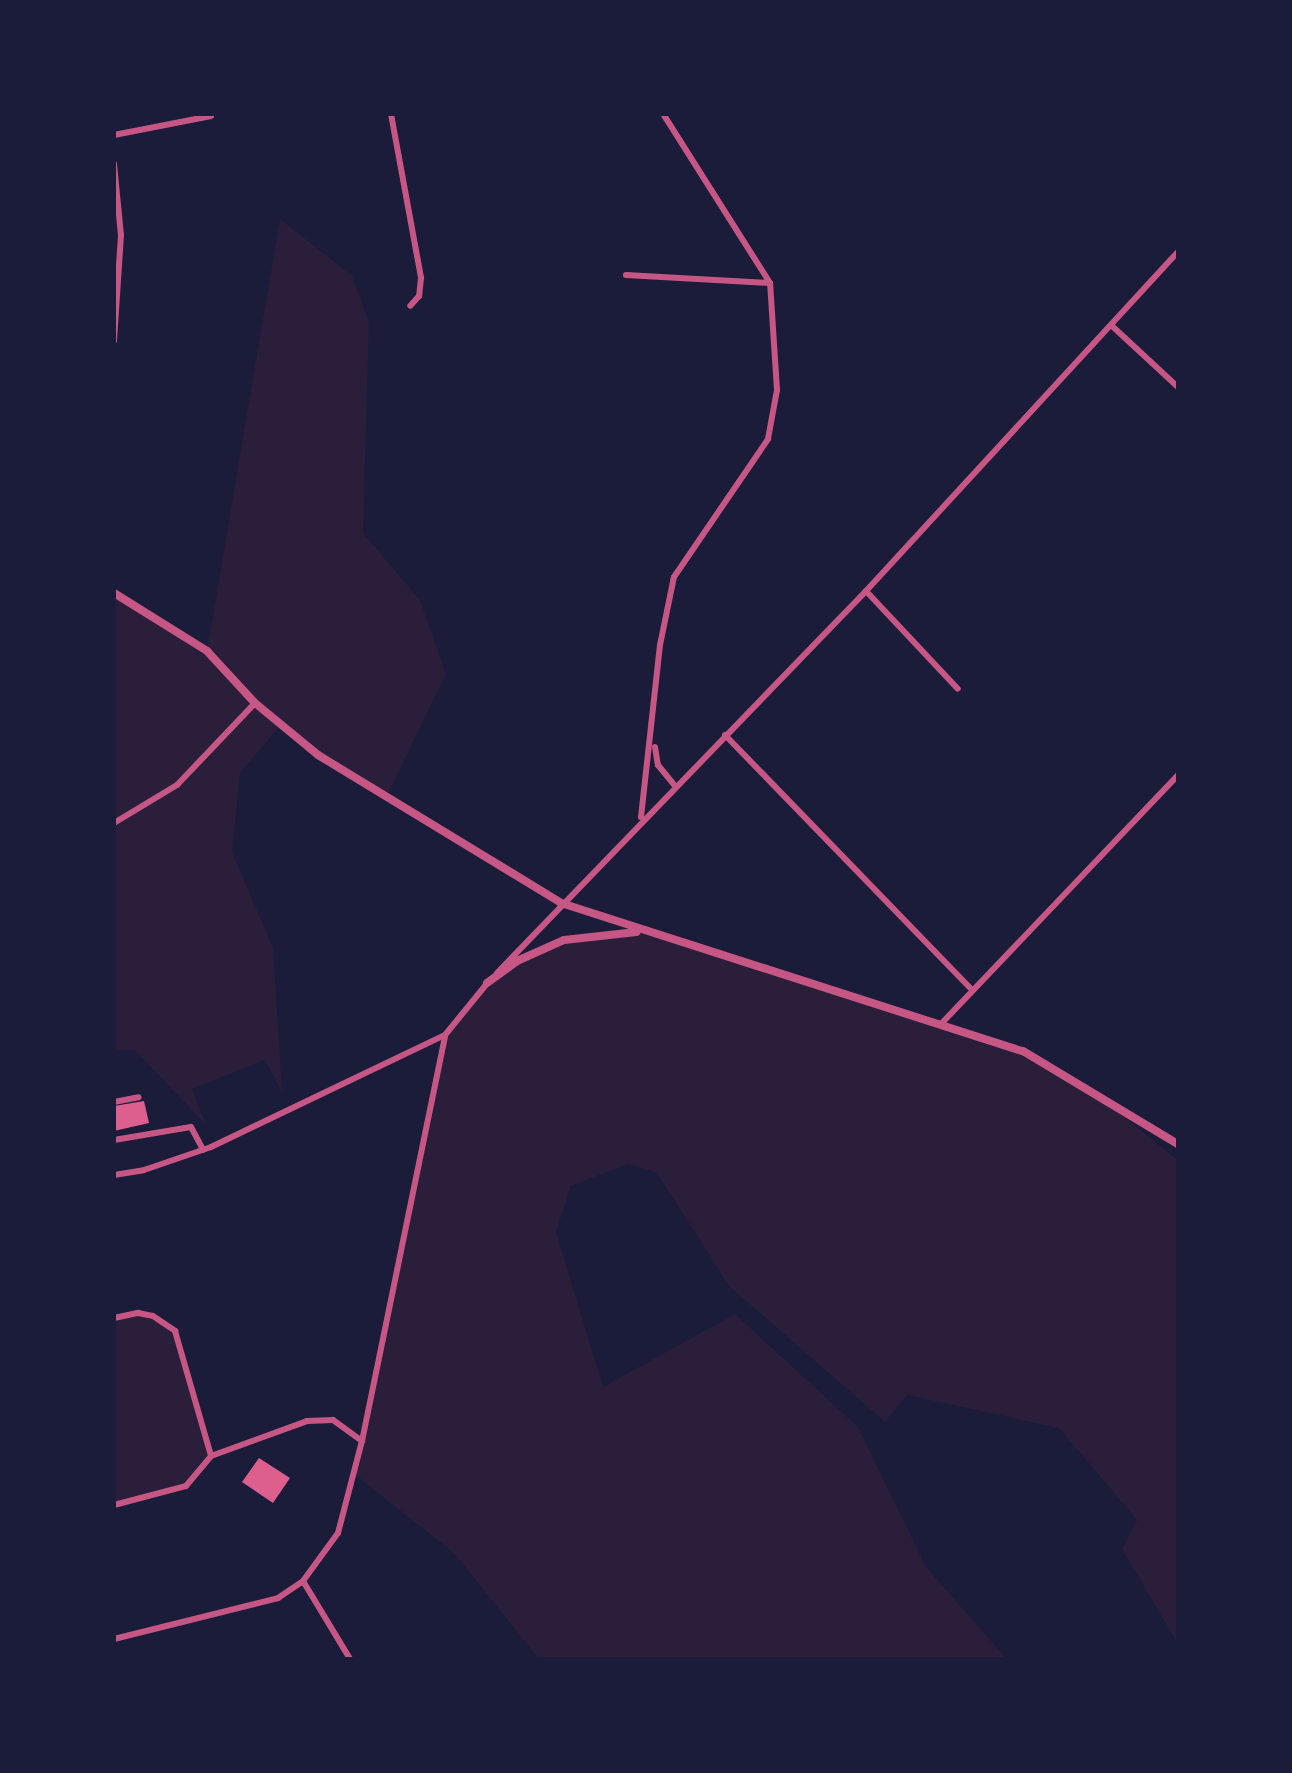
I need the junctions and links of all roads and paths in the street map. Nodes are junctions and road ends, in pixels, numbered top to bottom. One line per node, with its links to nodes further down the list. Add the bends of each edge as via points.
1 (391, 114): 9 (street, via 421,278 419,296)
2 (663, 114): 8 (street)
3 (211, 116): 4 (street)
4 (114, 135)
5 (114, 164): 11 (street, via 121,235)
6 (1178, 252): 10 (street)
7 (626, 275): 8 (street)
8 (770, 283): 18 (street, via 774,418 758,455 674,577 660,645)
9 (410, 306)
10 (1111, 325): 12 (street); 13 (street)
11 (114, 341)
12 (1178, 387)
13 (866, 591): 15 (street); 17 (street)
14 (114, 593): 16 (street, via 207,651)
15 (958, 689)
16 (255, 703): 22 (street, via 177,785); 23 (street, via 318,755 394,806)
17 (725, 735): 20 (street); 26 (street)
18 (654, 736): 20 (street, via 658,765); 21 (street)
19 (1178, 775): 26 (street)
20 (674, 785): 21 (street)
21 (641, 820): 23 (street)
22 (114, 823)
23 (561, 903): 24 (street); 25 (street)
24 (646, 932): 25 (street, via 598,932 564,940 517,961); 27 (street)
25 (487, 983): 28 (street)
26 (970, 988): 27 (street)
27 (941, 1024): 32 (street, via 1048,1063)
28 (445, 1035): 33 (street); 36 (street)
29 (139, 1097): 30 (street)
30 (114, 1102)
31 (114, 1140): 33 (street, via 191,1127)
32 (1178, 1144)
33 (203, 1150): 34 (street)
34 (114, 1175)
35 (114, 1318): 37 (street, via 153,1316 175,1331)
36 (362, 1441): 37 (street, via 333,1420 307,1421); 39 (street, via 338,1533)
37 (211, 1456): 38 (street, via 186,1486)
38 (114, 1505)
39 (303, 1581): 40 (street, via 252,1608); 41 (street)
40 (114, 1639)
41 (350, 1659)

